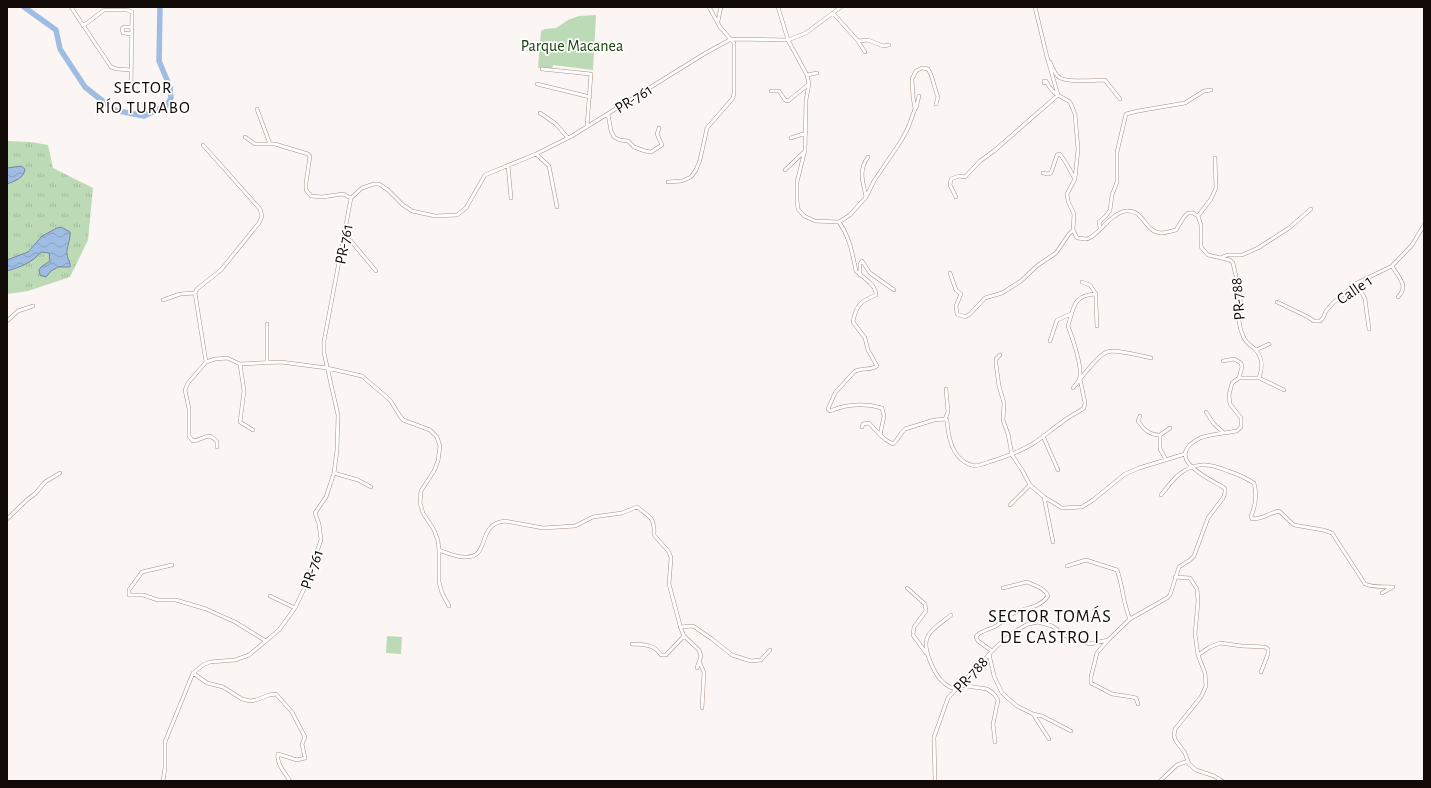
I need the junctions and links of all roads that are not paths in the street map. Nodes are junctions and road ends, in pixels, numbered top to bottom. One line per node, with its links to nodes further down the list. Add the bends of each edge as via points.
1 (71, 7): 9 (street)
2 (709, 7): 8 (street)
3 (721, 7): 8 (street)
4 (778, 7): 13 (street)
5 (841, 7): 7 (street)
6 (1036, 7): 17 (street)
7 (833, 13): 13 (street, via 806,33); 14 (street)
8 (717, 21): 12 (street)
9 (83, 26): 10 (street, via 104,10 127,10 132,12); 19 (street, via 111,68)
10 (132, 27): 11 (street); 11 (street, via 122,29 123,33)
11 (132, 34): 19 (street)
12 (731, 39): 13 (street); 36 (street, PR-761 / PR-761); 53 (street, via 735,52 733,98 707,128 700,160 691,177)
13 (788, 40): 21 (street)
14 (858, 41): 15 (street, via 868,40 883,46); 16 (street)
15 (889, 45)
16 (865, 52)
17 (1047, 57): 28 (street); 31 (street, via 1060,78 1105,80)
18 (542, 69): 29 (street, via 591,74)
19 (131, 70): 25 (street)
20 (817, 73): 21 (street)
21 (807, 75): 24 (street)
22 (1044, 83): 28 (street, via 1046,81)
23 (537, 84): 29 (street)
24 (809, 84): 27 (street, via 788,101 779,91); 39 (street)
25 (131, 88)
26 (1211, 90): 63 (street, via 1204,91 1185,103 1126,114 1117,152 1117,182 1110,210 1099,222)
27 (771, 91)
28 (1058, 95): 52 (street, via 1070,102 1076,114 1078,149); 54 (street, via 980,161 965,177 951,179 950,185)
29 (590, 96): 37 (street)
30 (919, 96): 34 (street)
31 (1120, 98)
32 (936, 104): 34 (street, via 938,97 931,72 922,68 912,79)
33 (257, 109): 43 (street)
34 (915, 109): 57 (street, via 901,141 874,181)
35 (540, 113): 41 (street, via 556,124)
36 (608, 114): 37 (street, PR-761 / PR-761); 38 (street, via 614,137 628,141 634,147 645,151 651,152 662,145 657,134)
37 (587, 126): 41 (street, PR-761 / PR-761)
38 (659, 128)
39 (806, 132): 42 (street); 45 (street)
40 (245, 137): 43 (street, via 255,144)
41 (568, 138): 46 (street, PR-761 / PR-761)
42 (790, 138)
43 (270, 144): 55 (street, via 310,156 306,190 311,196 343,194)
44 (203, 145): 74 (street, via 260,209 262,216 221,270)
45 (805, 150): 50 (street); 61 (street, via 797,182 798,209 804,216 815,221)
46 (536, 154): 49 (street, PR-761 / PR-761); 58 (street, via 549,166)
47 (868, 157): 57 (street, via 861,170)
48 (1215, 158): 60 (street, via 1216,188)
49 (508, 164): 55 (street, PR-761 / PR-761, via 485,175 466,208 457,216 435,216 412,211 379,184 362,188); 56 (street)
50 (785, 170)
51 (1043, 173): 52 (street, via 1051,172 1057,154 1060,154)
52 (1075, 179): 64 (street, via 1067,194 1074,214)
53 (668, 182)
54 (956, 197)
55 (351, 198): 65 (street, PR-761 / PR-761)
56 (511, 198)
57 (866, 198): 61 (street, via 850,215)
58 (557, 207)
59 (1311, 209): 66 (street, via 1289,228 1258,248 1242,255 1227,255)
60 (1198, 216): 63 (street, via 1188,213 1176,230 1160,233 1150,229 1139,214 1125,211); 66 (street, PR-788 / PR-788, via 1201,225 1201,247 1208,255)
61 (839, 222): 70 (street, via 847,234 856,271)
62 (1424, 225): 67 (street, Calle 1, via 1412,245)
63 (1100, 228): 64 (street, via 1093,237 1086,239 1077,238)
64 (1073, 230): 69 (street, via 1056,253 1021,281 1002,293 986,298 965,317 957,314 956,306 961,294 956,290)
65 (344, 236): 68 (street); 94 (street, PR-761 / PR-761, via 324,341)
66 (1221, 258): 87 (street, PR-788 / PR-788, via 1233,263 1240,295 1238,322 1243,337)
67 (1392, 266): 72 (street, Calle 1); 76 (street, via 1404,287)
68 (376, 271)
69 (950, 273)
70 (860, 275): 73 (street, via 862,261 870,273); 108 (street, via 873,285 877,292 859,305 853,322 866,338 868,350 876,366 873,369 854,372 835,393 828,409 830,411 842,406 859,405 882,408 884,416)
71 (1082, 282): 75 (street, via 1090,285)
72 (1356, 283): 78 (street, Calle 1, via 1333,302 1320,321 1314,321); 84 (street, via 1365,299)
73 (894, 290)
74 (195, 293): 77 (street, via 180,294); 91 (street)
75 (1096, 294): 80 (street, via 1080,297); 83 (street)
76 (1398, 297)
77 (163, 300)
78 (1276, 302)
79 (33, 306): 81 (street, via 18,311)
80 (1071, 314): 85 (street, via 1057,320); 97 (street, via 1068,326 1076,346)
81 (7, 321)
82 (267, 324): 92 (street)
83 (1097, 326)
84 (1368, 329)
85 (1050, 341)
86 (1269, 344): 87 (street)
87 (1256, 350): 96 (street, PR-788 / PR-788, via 1263,363)
88 (1000, 355): 113 (street, via 996,359 996,364 1004,403 1003,420)
89 (1152, 358): 97 (street, via 1107,352)
90 (1223, 361): 95 (street, via 1234,360 1241,363)
91 (206, 362): 93 (street, via 227,358); 111 (street, via 185,390 189,409 189,436 193,441 211,436 217,442)
92 (267, 363): 93 (street); 94 (street, via 281,362)
93 (240, 364): 106 (street, via 244,391 240,422)
94 (328, 368): 118 (street, PR-761 / PR-761, via 338,415); 126 (street, via 362,376 390,400 403,420 430,430 437,437 440,446 438,460 421,491 420,503 434,530)
95 (1239, 378): 96 (street); 107 (street, via 1232,383 1229,395 1230,404 1241,418 1241,427 1237,431)
96 (1259, 378): 100 (street)
97 (1080, 379): 98 (street); 110 (street, via 1084,408)
98 (1073, 388)
99 (946, 389): 103 (street, via 948,412)
100 (1284, 390)
101 (1206, 412): 107 (street)
102 (1140, 416): 109 (street, via 1138,421 1143,428 1153,435)
103 (945, 419): 108 (street, via 905,429 893,444); 113 (street, via 952,448 960,458 972,466)
104 (862, 427): 108 (street, via 869,423)
105 (1170, 428): 109 (street)
106 (254, 430)
107 (1224, 433): 112 (street, via 1200,438 1189,446)
108 (880, 435)
109 (1160, 435): 114 (street, via 1160,448)
110 (1043, 436): 113 (street); 116 (street)
111 (217, 447)
112 (1185, 454): 114 (street); 115 (street, via 1186,461)
113 (1012, 455): 119 (street)
114 (1166, 460): 122 (street, via 1125,474 1094,500 1082,506 1062,508)
115 (1192, 467): 121 (street, via 1177,476); 129 (street, via 1223,487 1225,493 1208,518 1194,556 1178,567); 132 (street, via 1212,464 1254,483 1256,490 1252,519 1261,519 1279,512 1294,525 1332,533 1365,584 1373,587 1393,587)
116 (1058, 470)
117 (60, 473): 124 (street, via 45,482)
118 (334, 473): 120 (street); 135 (street, PR-761 / PR-761, via 326,497 315,513 321,540)
119 (1030, 485): 122 (street); 123 (street)
120 (371, 487)
121 (1161, 495)
122 (1044, 498): 125 (street)
123 (1010, 505)
124 (7, 519)
125 (1053, 542)
126 (439, 550): 134 (street, via 439,582); 138 (street, via 463,558 473,557 481,551 486,532 500,521 543,528 575,526 593,517 622,513 637,507 652,518 655,525 654,535 669,552 669,584)
127 (172, 565): 141 (street, via 142,572 129,590 129,595 176,600 206,609 235,622)
128 (1067, 566): 137 (street, via 1086,560 1117,570)
129 (1175, 577): 137 (street, via 1167,598); 146 (street, via 1190,578 1197,589 1195,634)
130 (907, 588): 145 (street, via 925,604 926,612 914,627 913,635)
131 (1003, 588): 144 (street, via 1028,582 1043,590 1048,596 1040,605 1012,614 996,626 977,634 978,641)
132 (1382, 593)
133 (270, 596): 135 (street)
134 (449, 606)
135 (295, 608): 141 (street, PR-761 / PR-761, via 279,630)
136 (951, 615): 145 (street, via 928,635 925,642)
137 (1130, 619): 140 (street)
138 (680, 627): 139 (street); 143 (street, via 693,626 732,655 751,661 761,660)
139 (684, 636): 142 (street, via 666,655 661,655 653,647); 147 (street, via 699,650)
140 (1108, 640): 144 (street, PR-788 / PR-788, via 1090,644 1038,622 1014,632); 153 (street, via 1097,653 1091,677 1092,684 1112,694 1136,698)
141 (266, 641): 150 (street, PR-761 / PR-761, via 249,655 235,660 210,662)
142 (632, 644)
143 (770, 650)
144 (990, 653): 151 (street, PR-788 / PR-788); 155 (street, via 994,676 1002,693 1017,706)
145 (927, 654): 152 (street, via 938,677 944,684)
146 (1198, 655): 149 (street, via 1220,643 1265,647 1268,654); 159 (street, via 1205,673 1206,686 1201,698 1176,729 1174,736)
147 (700, 663): 148 (street); 154 (street, via 704,673)
148 (697, 668)
149 (1261, 672)
150 (193, 673): 160 (street, via 165,742); 161 (street, via 207,683 223,687 242,699 250,701 276,694 292,712 304,737 302,744 305,758 297,760 278,754 277,758)
151 (960, 685): 152 (street, PR-788 / PR-788); 158 (street, via 987,689 998,700 993,724)
152 (955, 689): 162 (street, PR-788 / PR-788, via 948,698 935,731)
153 (1138, 704)
154 (702, 708)
155 (1033, 714): 156 (street); 157 (street)
156 (1071, 731)
157 (1050, 739)
158 (995, 742)
159 (1188, 761): 163 (street, via 1177,765); 164 (street, via 1196,770)
160 (163, 781)
161 (290, 781)
162 (935, 781)
163 (1160, 781)
164 (1222, 781)

